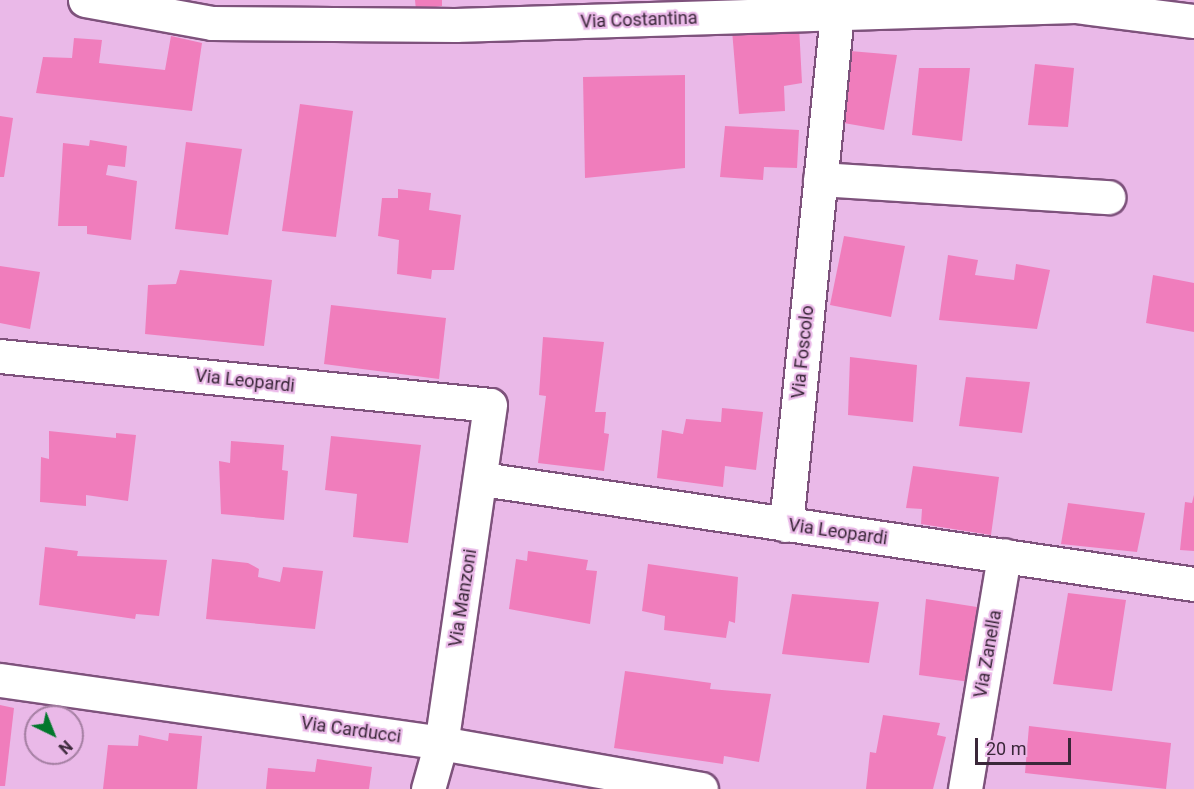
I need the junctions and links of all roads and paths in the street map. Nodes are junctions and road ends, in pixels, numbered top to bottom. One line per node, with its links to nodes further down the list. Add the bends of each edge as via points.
1 (85, 0): 2 (street, Via Costantina, via 212,23)
2 (456, 13): 3 (street, Via Costantina)
3 (837, 14): 4 (street, Via Costantina, via 1075,6); 5 (street, Via Foscolo)
4 (1194, 21)
5 (820, 179): 6 (street); 10 (street, Via Foscolo)
6 (1108, 197)
7 (0, 356): 8 (street, Via Leopardi)
8 (490, 405): 9 (street, Via Manzoni)
9 (482, 479): 10 (street, Via Leopardi); 14 (street, Via Manzoni)
10 (786, 525): 11 (street, Via Leopardi)
11 (1004, 555): 12 (street, Via Leopardi); 17 (street, Via Zanella)
12 (1194, 584)
13 (0, 680): 14 (street, Via Carducci)
14 (441, 743): 15 (street, Via Manzoni); 16 (street, Via Carducci)
15 (428, 789)
16 (701, 789)
17 (965, 789)

